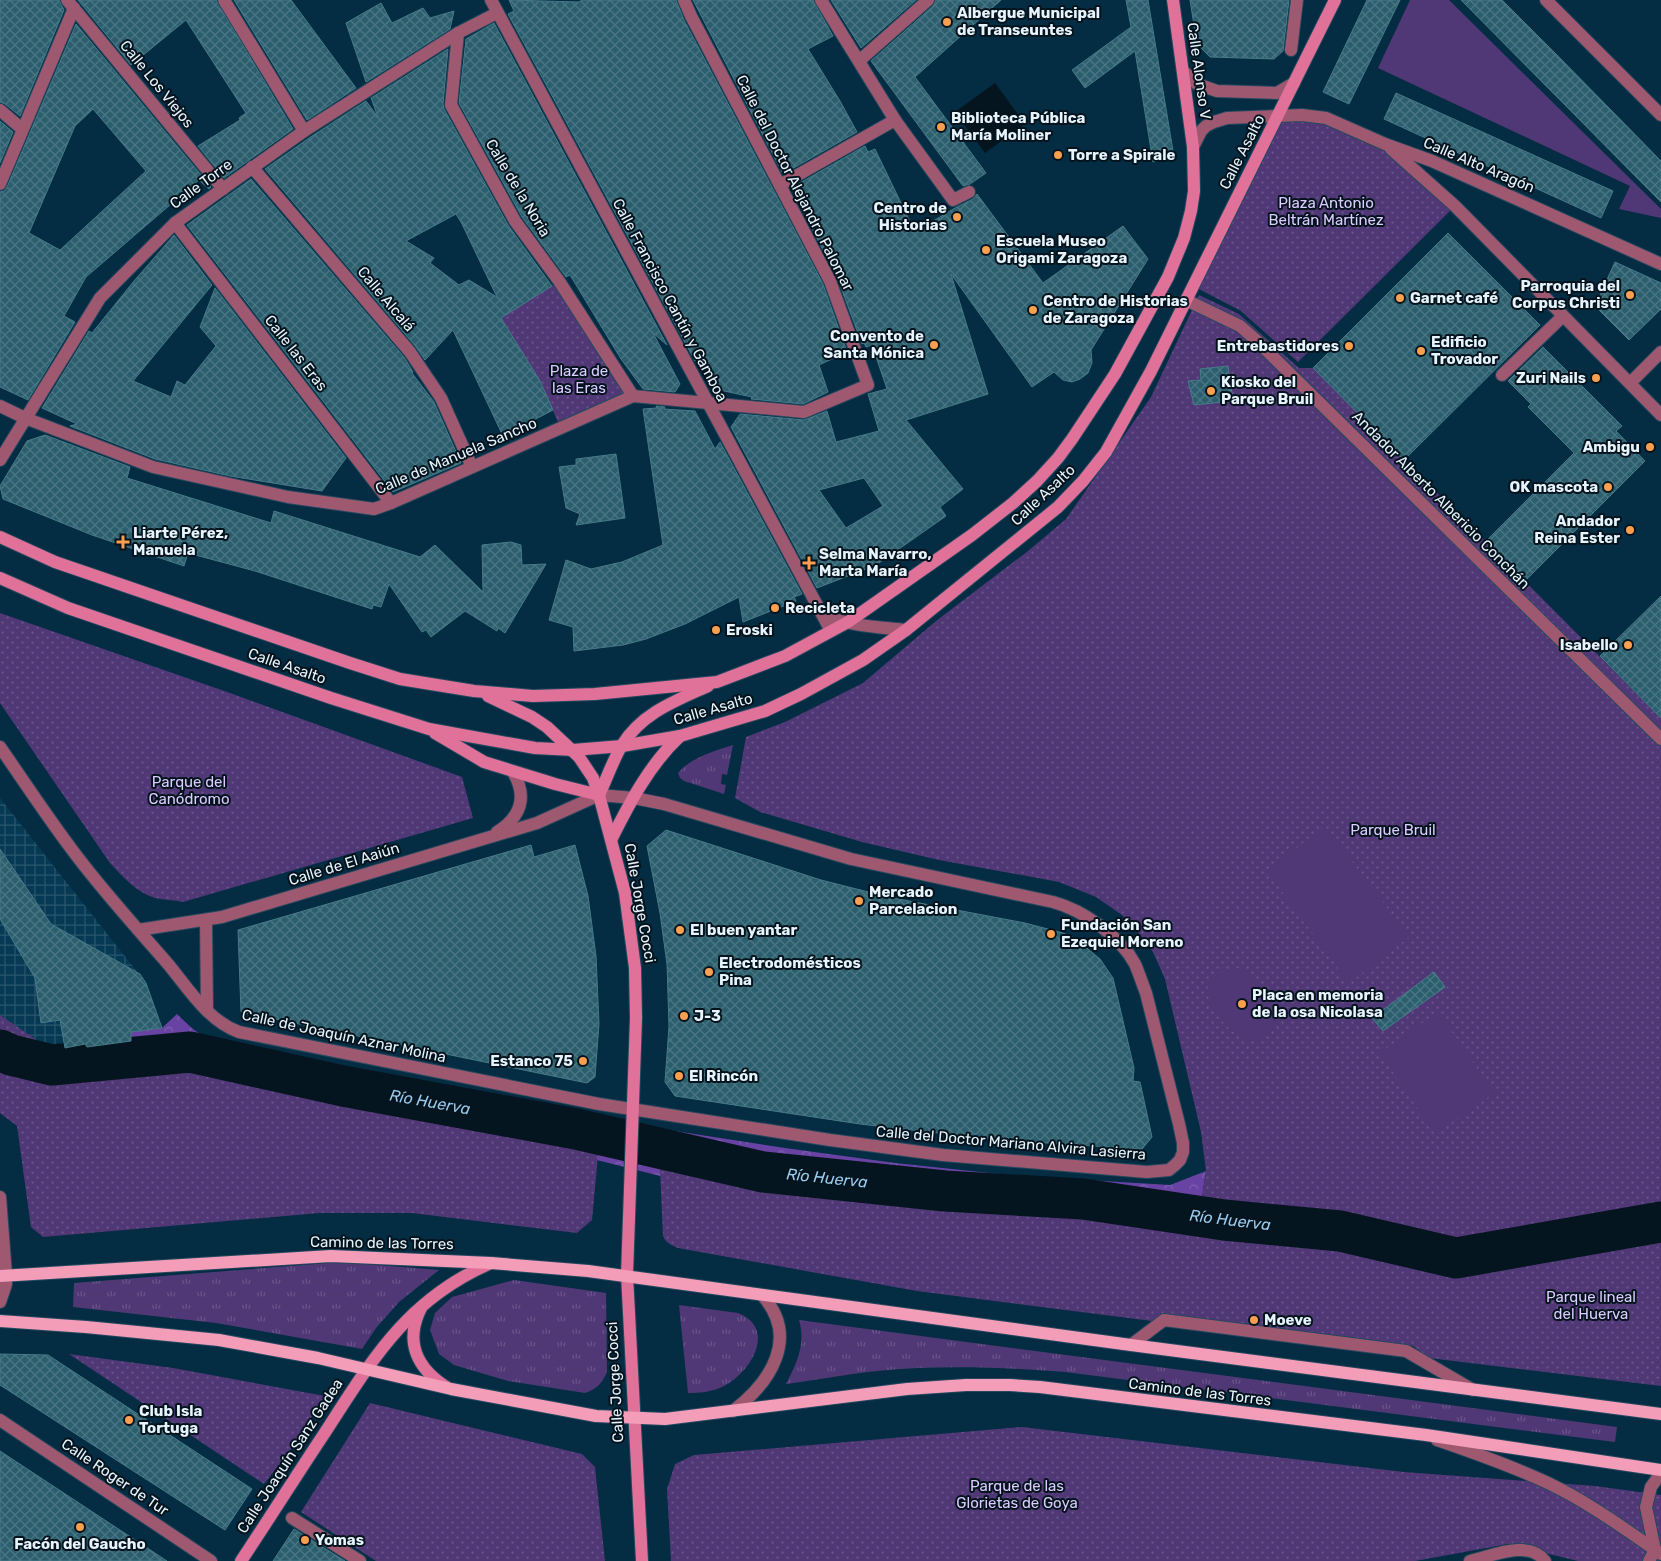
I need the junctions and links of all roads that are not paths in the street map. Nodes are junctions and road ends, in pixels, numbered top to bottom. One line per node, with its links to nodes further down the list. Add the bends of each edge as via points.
1 (224, 0): 22 (street)
2 (491, 0): 11 (street, Calle Francisco Cantín y Gamboa)
3 (684, 0): 27 (street, Calle del Doctor Alejandro Palomar)
4 (821, 0): 14 (street, via 840,31)
5 (928, 0): 14 (street)
6 (1173, 0): 15 (main road, Calle Alonso V)
7 (1297, 0): 13 (street)
8 (1335, 0): 16 (main road, Calle Asalto)
9 (1546, 0): 19 (street)
10 (70, 4): 21 (street); 28 (street, Calle Los Viejos)
11 (497, 13): 12 (street, Calle Torre); 39 (street, Calle Francisco Cantín y Gamboa)
12 (458, 33): 22 (street, Calle Torre); 38 (street, Calle de la Noria, via 452,105 515,221)
13 (1291, 50)
14 (862, 57): 20 (street)
15 (1184, 72): 16 (street, via 1197,84 1217,91 1277,93); 24 (main road, Calle Alonso V)
16 (1294, 82): 18 (main road, Calle Asalto)
17 (0, 110): 21 (street)
18 (1278, 116): 23 (street, Calle Alto Aragón, via 1326,118); 24 (street, Calle Alto Aragón, via 1227,118 1214,122 1201,131); 32 (main road, Calle Asalto)
19 (1661, 116)
20 (895, 120): 27 (street); 29 (street, via 953,200)
21 (22, 129): 26 (street)
22 (304, 131): 25 (street, Calle Torre)
23 (1385, 144): 31 (street, Calle Alto Aragón, via 1432,161); 33 (street, via 1455,206)
24 (1192, 147): 49 (main road, Calle Asalto, via 1194,191 1191,211 1168,277 1120,366 1072,439 1037,481 1013,503)
25 (252, 167): 28 (street, Calle Torre); 44 (street, Calle Alcalá, via 410,352 442,398)
26 (0, 184)
27 (780, 185): 37 (street, Calle del Doctor Alejandro Palomar, via 830,281)
28 (222, 188): 30 (street, Calle Torre)
29 (969, 192)
30 (174, 223): 42 (street, Calle Torre, via 100,298); 45 (street, Calle las Eras)
31 (1661, 264)
32 (1186, 300): 50 (main road, Calle Asalto, via 1123,423 1083,481 1058,507); 56 (street, Andador Alberto Albericio Conchán, via 1240,326 1257,341)
33 (1563, 316): 35 (street); 36 (street)
34 (1661, 352): 36 (street)
35 (1502, 375)
36 (1630, 383): 41 (street)
37 (868, 385): 39 (street, Calle de Manuela Sancho, via 804,412)
38 (633, 396): 39 (street, Calle de Manuela Sancho); 44 (street, Calle de Manuela Sancho)
39 (707, 403): 48 (street, Calle Francisco Cantín y Gamboa)
40 (0, 406): 42 (street, Calle de Manuela Sancho)
41 (1661, 415)
42 (25, 418): 43 (street, Calle Torre); 45 (street, Calle de Manuela Sancho, via 152,467 297,498 374,509)
43 (0, 460)
44 (472, 467): 45 (street, Calle de Manuela Sancho)
45 (391, 503)
46 (0, 537): 53 (main road, Calle Asalto, via 55,562 350,663 400,679)
47 (0, 578): 54 (main road, Calle Asalto, via 68,608)
48 (823, 615): 49 (street); 51 (street, Calle Francisco Cantín y Gamboa)
49 (848, 622): 50 (street); 51 (main road, Calle Asalto)
50 (906, 630): 55 (main road, Calle Asalto, via 863,660 765,711)
51 (831, 631): 52 (main road, Calle Asalto, via 785,656)
52 (717, 682): 53 (main road, Calle Asalto, via 596,694 533,696); 57 (main road, via 649,715)
53 (474, 691): 59 (main road, Calle Asalto, via 532,717)
54 (429, 729): 59 (main road, Calle Asalto, via 535,748); 60 (main road, via 484,762)
55 (680, 736): 57 (main road, Calle Asalto); 62 (main road, Calle Jorge Cocci)
56 (1661, 739)
57 (622, 746): 59 (main road, Calle Asalto); 61 (main road)
58 (0, 747): 66 (street, Calle de Joaquín Aznar Molina, via 70,847)
59 (573, 750): 61 (main road, Calle Asalto, via 593,778)
60 (513, 772): 61 (main road); 63 (street, Calle de El Aaiún, via 522,791 519,808 509,822)
61 (600, 795): 62 (street, Calle del Doctor Mariano Alvira Lasierra); 63 (street, Calle de El Aaiún, via 537,823); 64 (main road, Calle Jorge Cocci)
62 (634, 798): 64 (main road, Calle Jorge Cocci); 68 (street, Calle del Doctor Mariano Alvira Lasierra, via 851,859 1053,902 1086,916 1124,950 1139,973 1180,1124 1183,1152 1180,1160 1169,1170 1147,1172 933,1154)
63 (490, 836): 65 (street, Calle de El Aaiún)
64 (612, 838): 68 (main road, Calle Jorge Cocci, via 625,893 636,968)
65 (206, 921): 66 (street, Calle de El Aaiún); 67 (street)
66 (138, 930): 67 (street, Calle de Joaquín Aznar Molina)
67 (207, 1010): 68 (street, Calle de Joaquín Aznar Molina, via 227,1027 239,1032)
68 (633, 1109): 71 (main road, Calle Jorge Cocci)
69 (0, 1197): 72 (street)
70 (491, 1263): 71 (main road, Camino de las Torres); 72 (main road, Camino de las Torres, via 331,1256); 75 (main road, Calle Joaquín Sanz Gadea, via 462,1276)
71 (626, 1275): 73 (main road, Camino de las Torres); 83 (main road, Calle Jorge Cocci)
72 (3, 1276): 74 (street, via 6,1284)
73 (762, 1295): 77 (main road, Camino de las Torres); 81 (street, via 776,1314 780,1336 778,1351 758,1389)
74 (0, 1302)
75 (424, 1304): 78 (main road, Calle Joaquín Sanz Gadea, via 398,1329); 79 (main road, via 416,1318 414,1348 427,1372)
76 (0, 1321): 78 (main road, Camino de las Torres, via 219,1340)
77 (1131, 1345): 80 (main road, Camino de las Torres); 80 (street, via 1164,1320 1406,1351)
78 (367, 1369): 79 (main road, Camino de las Torres); 90 (main road, Calle Joaquín Sanz Gadea)
79 (451, 1389): 83 (main road, Camino de las Torres, via 582,1415)
80 (1476, 1391): 82 (main road, Camino de las Torres)
81 (733, 1411): 83 (main road, Camino de las Torres, via 664,1419); 85 (main road, Camino de las Torres, via 907,1389 1010,1385)
82 (1661, 1414)
83 (633, 1418): 92 (main road, Calle Jorge Cocci)
84 (0, 1420): 89 (street, Calle Roger de Tur)
85 (1426, 1435): 86 (main road, Camino de las Torres); 88 (street, via 1550,1484 1622,1526)
86 (1661, 1471): 88 (street, via 1651,1487 1646,1507)
87 (292, 1518): 91 (street)
88 (1655, 1555)
89 (211, 1561)
90 (240, 1561)
91 (360, 1561)
92 (642, 1561)
93 (1470, 1561): 94 (street, via 1530,1550)
94 (1545, 1561)

